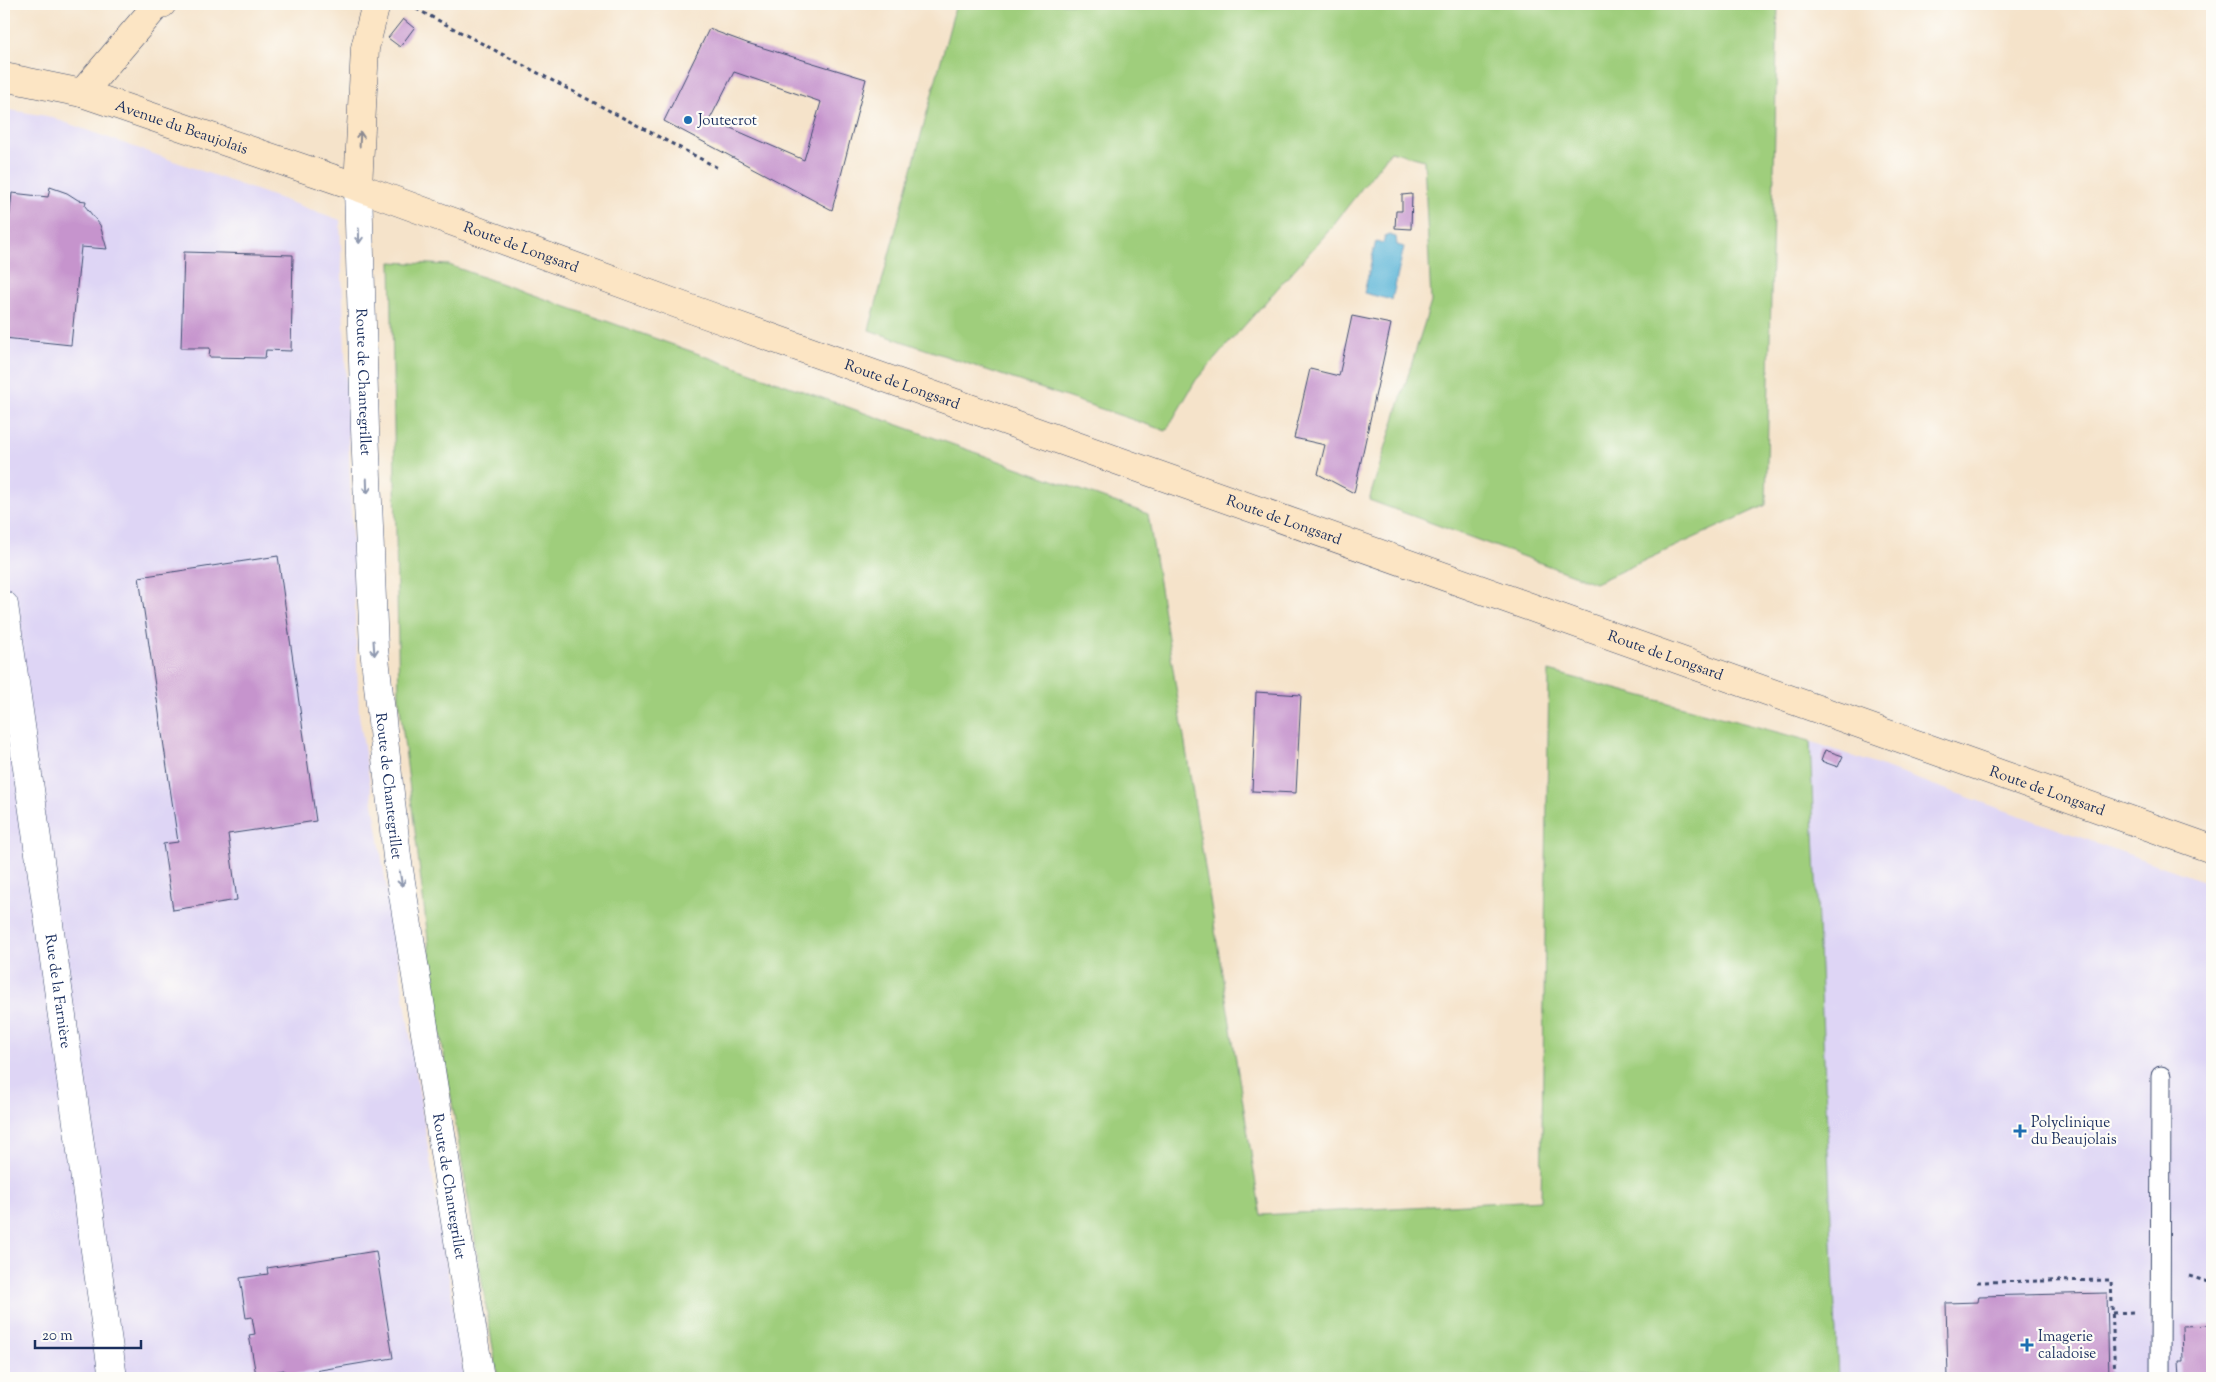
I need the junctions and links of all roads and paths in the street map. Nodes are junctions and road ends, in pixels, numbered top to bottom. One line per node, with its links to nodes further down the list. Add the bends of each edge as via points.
1 (162, 4): 5 (main road, via 157,5)
2 (376, 4): 7 (main road, one-way to 2, via 365,48)
3 (407, 4): 6 (path)
4 (4, 77): 5 (main road, Avenue du Beaujolais)
5 (82, 93): 7 (main road, Avenue du Beaujolais)
6 (720, 169)
7 (358, 187): 9 (main road, Route de Longsard, via 721,320); 13 (street, Route de Chantegrillet, one-way to 13, via 374,649 397,857)
8 (4, 605): 12 (street, Rue de la Farnière)
9 (2212, 849)
10 (2161, 1076): 15 (lane)
11 (1977, 1282): 14 (path, via 2111,1280)
12 (113, 1378)
13 (480, 1378)
14 (2116, 1378)
15 (2160, 1378)

